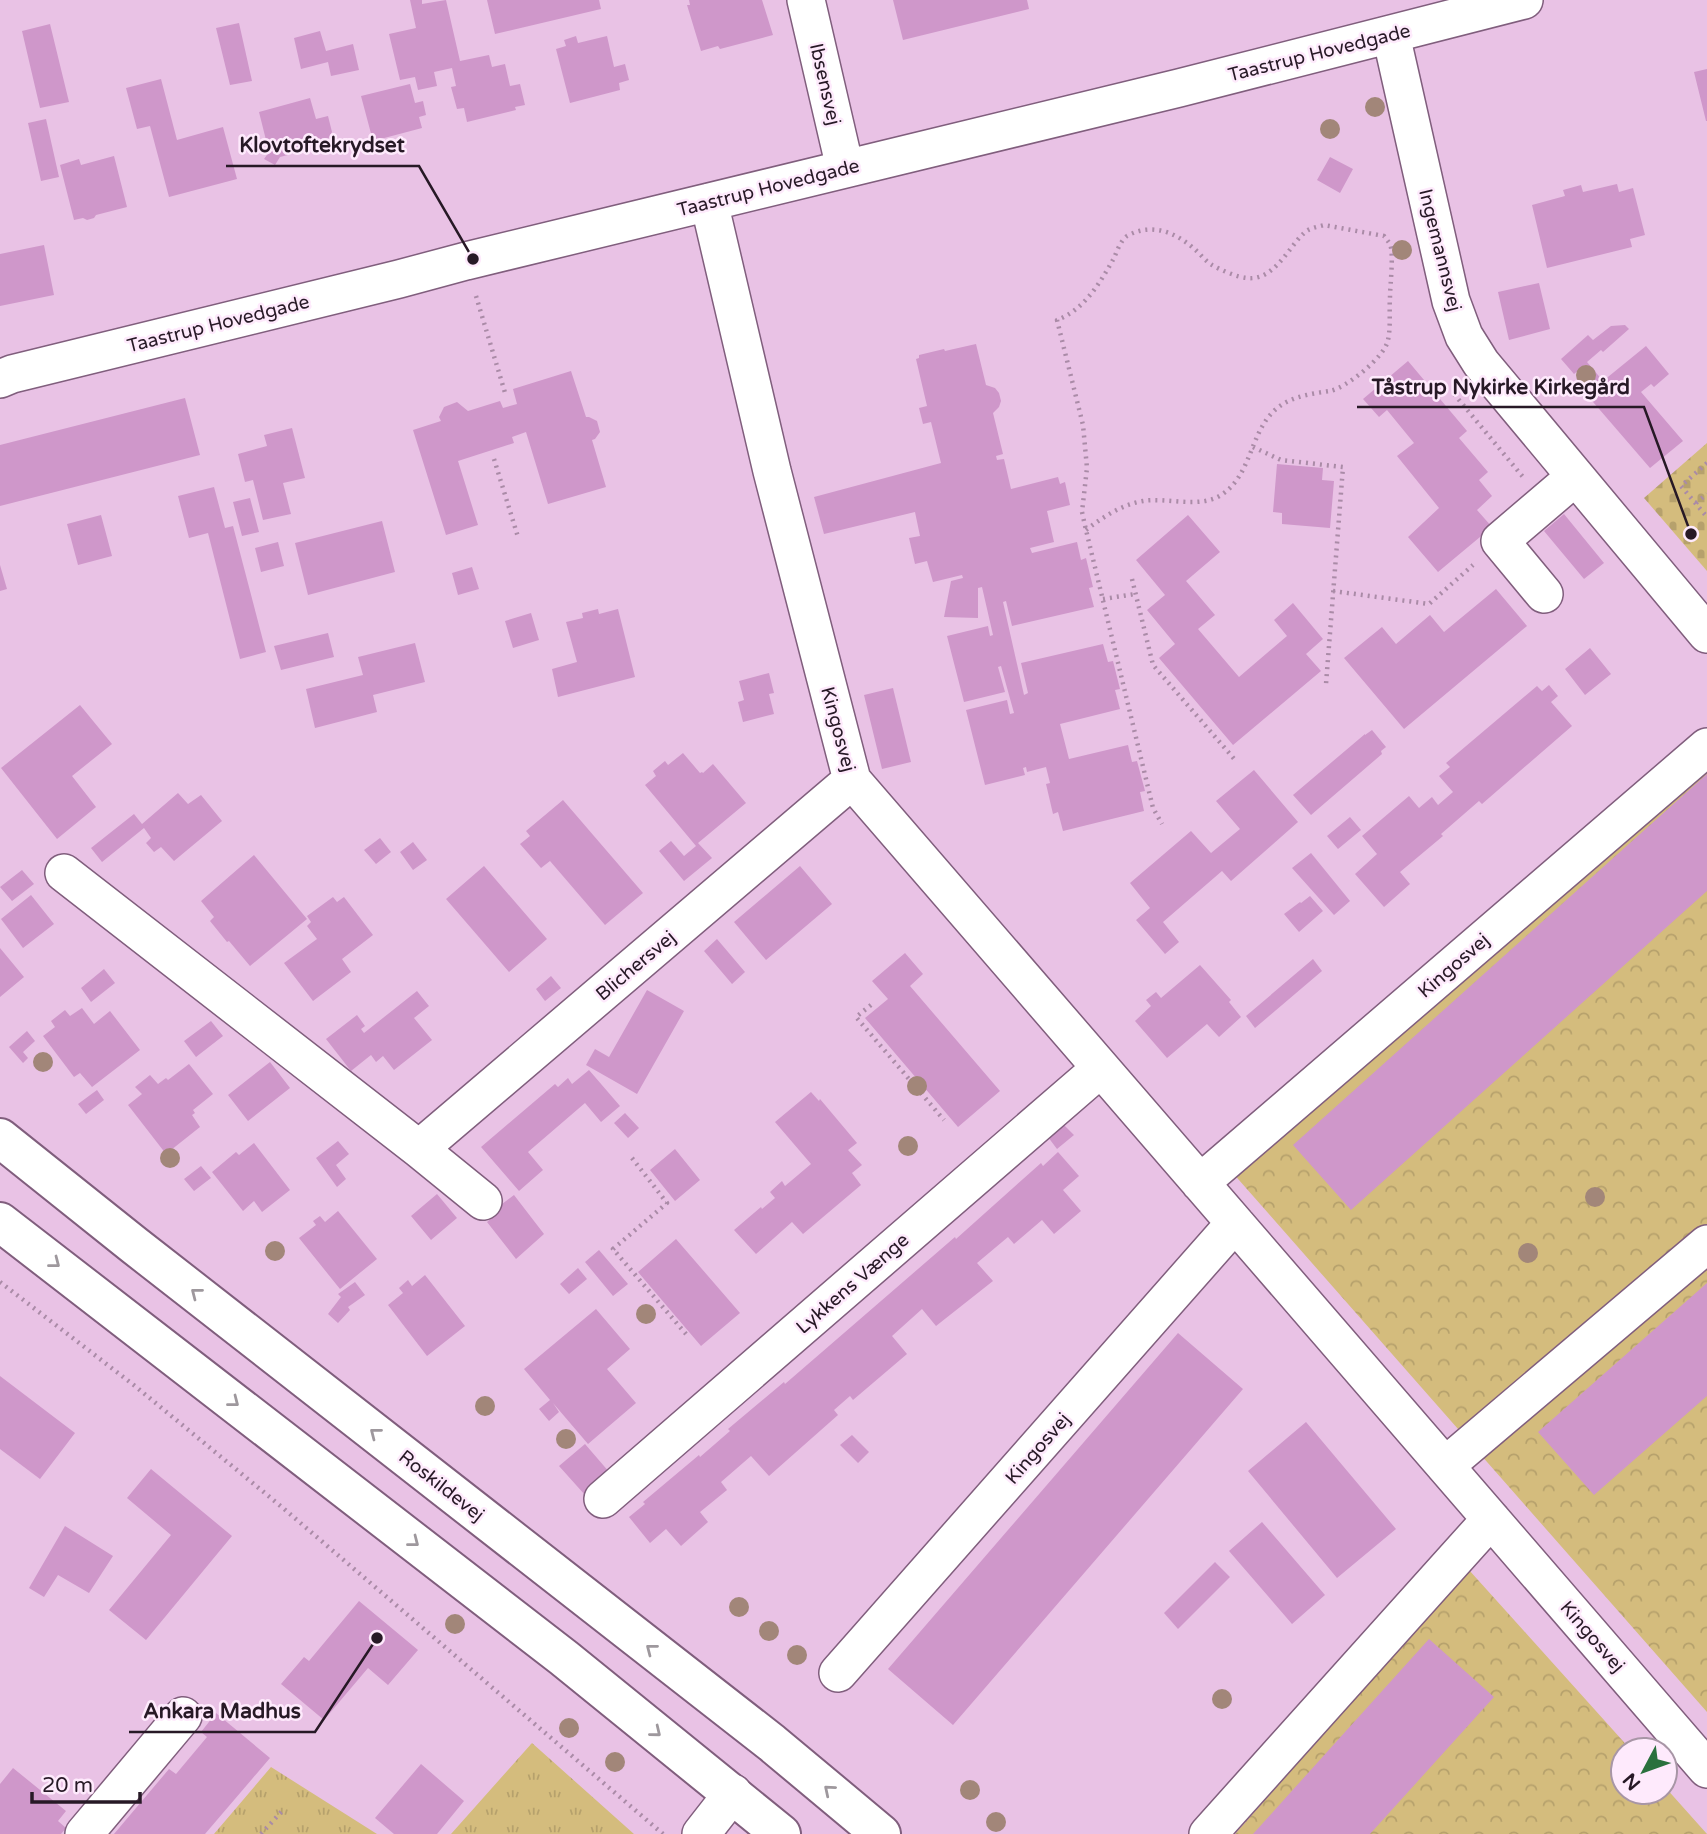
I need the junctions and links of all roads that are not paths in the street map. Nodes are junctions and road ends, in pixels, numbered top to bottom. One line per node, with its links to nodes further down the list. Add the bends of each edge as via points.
1 (806, 0): 4 (street, Ibsensvej)
2 (1524, 0): 3 (street, Taastrup Hovedgade)
3 (1391, 35): 4 (street, Taastrup Hovedgade); 7 (street, Ingemannsvej, via 1451,301 1464,336)
4 (845, 168): 5 (street, Taastrup Hovedgade)
5 (709, 202): 6 (street, Taastrup Hovedgade); 11 (street, Kingosvej)
6 (4, 376)
7 (1575, 477): 8 (street, via 1500,541); 9 (street, Ingemannsvej)
8 (1545, 594)
9 (1707, 634)
10 (1707, 747): 17 (street, Kingosvej)
11 (852, 780): 13 (street, Kingosvej); 15 (street, Blichersvej)
12 (64, 873): 15 (street)
13 (1101, 1068): 17 (street, Kingosvej); 24 (street, Lykkens Vænge)
14 (0, 1138): 22 (main road, Roskildevej)
15 (419, 1149): 18 (street)
16 (0, 1157): 22 (main road)
17 (1200, 1183): 20 (street, Kingosvej)
18 (483, 1201)
19 (0, 1222): 29 (main road, one-way to 29)
20 (1235, 1223): 23 (street, Kingosvej); 26 (street, Kingosvej)
21 (1707, 1244): 23 (street)
22 (134, 1245): 33 (main road, Roskildevej, one-way to 22, via 772,1743)
23 (1445, 1466): 25 (street, Kingosvej)
24 (603, 1499)
25 (1491, 1519): 28 (street, Kingosvej); 34 (street)
26 (838, 1673)
27 (183, 1716): 30 (street)
28 (1703, 1755)
29 (733, 1793): 31 (street); 32 (main road)
30 (84, 1834)
31 (701, 1834)
32 (782, 1834)
33 (881, 1834)
34 (1208, 1834)

